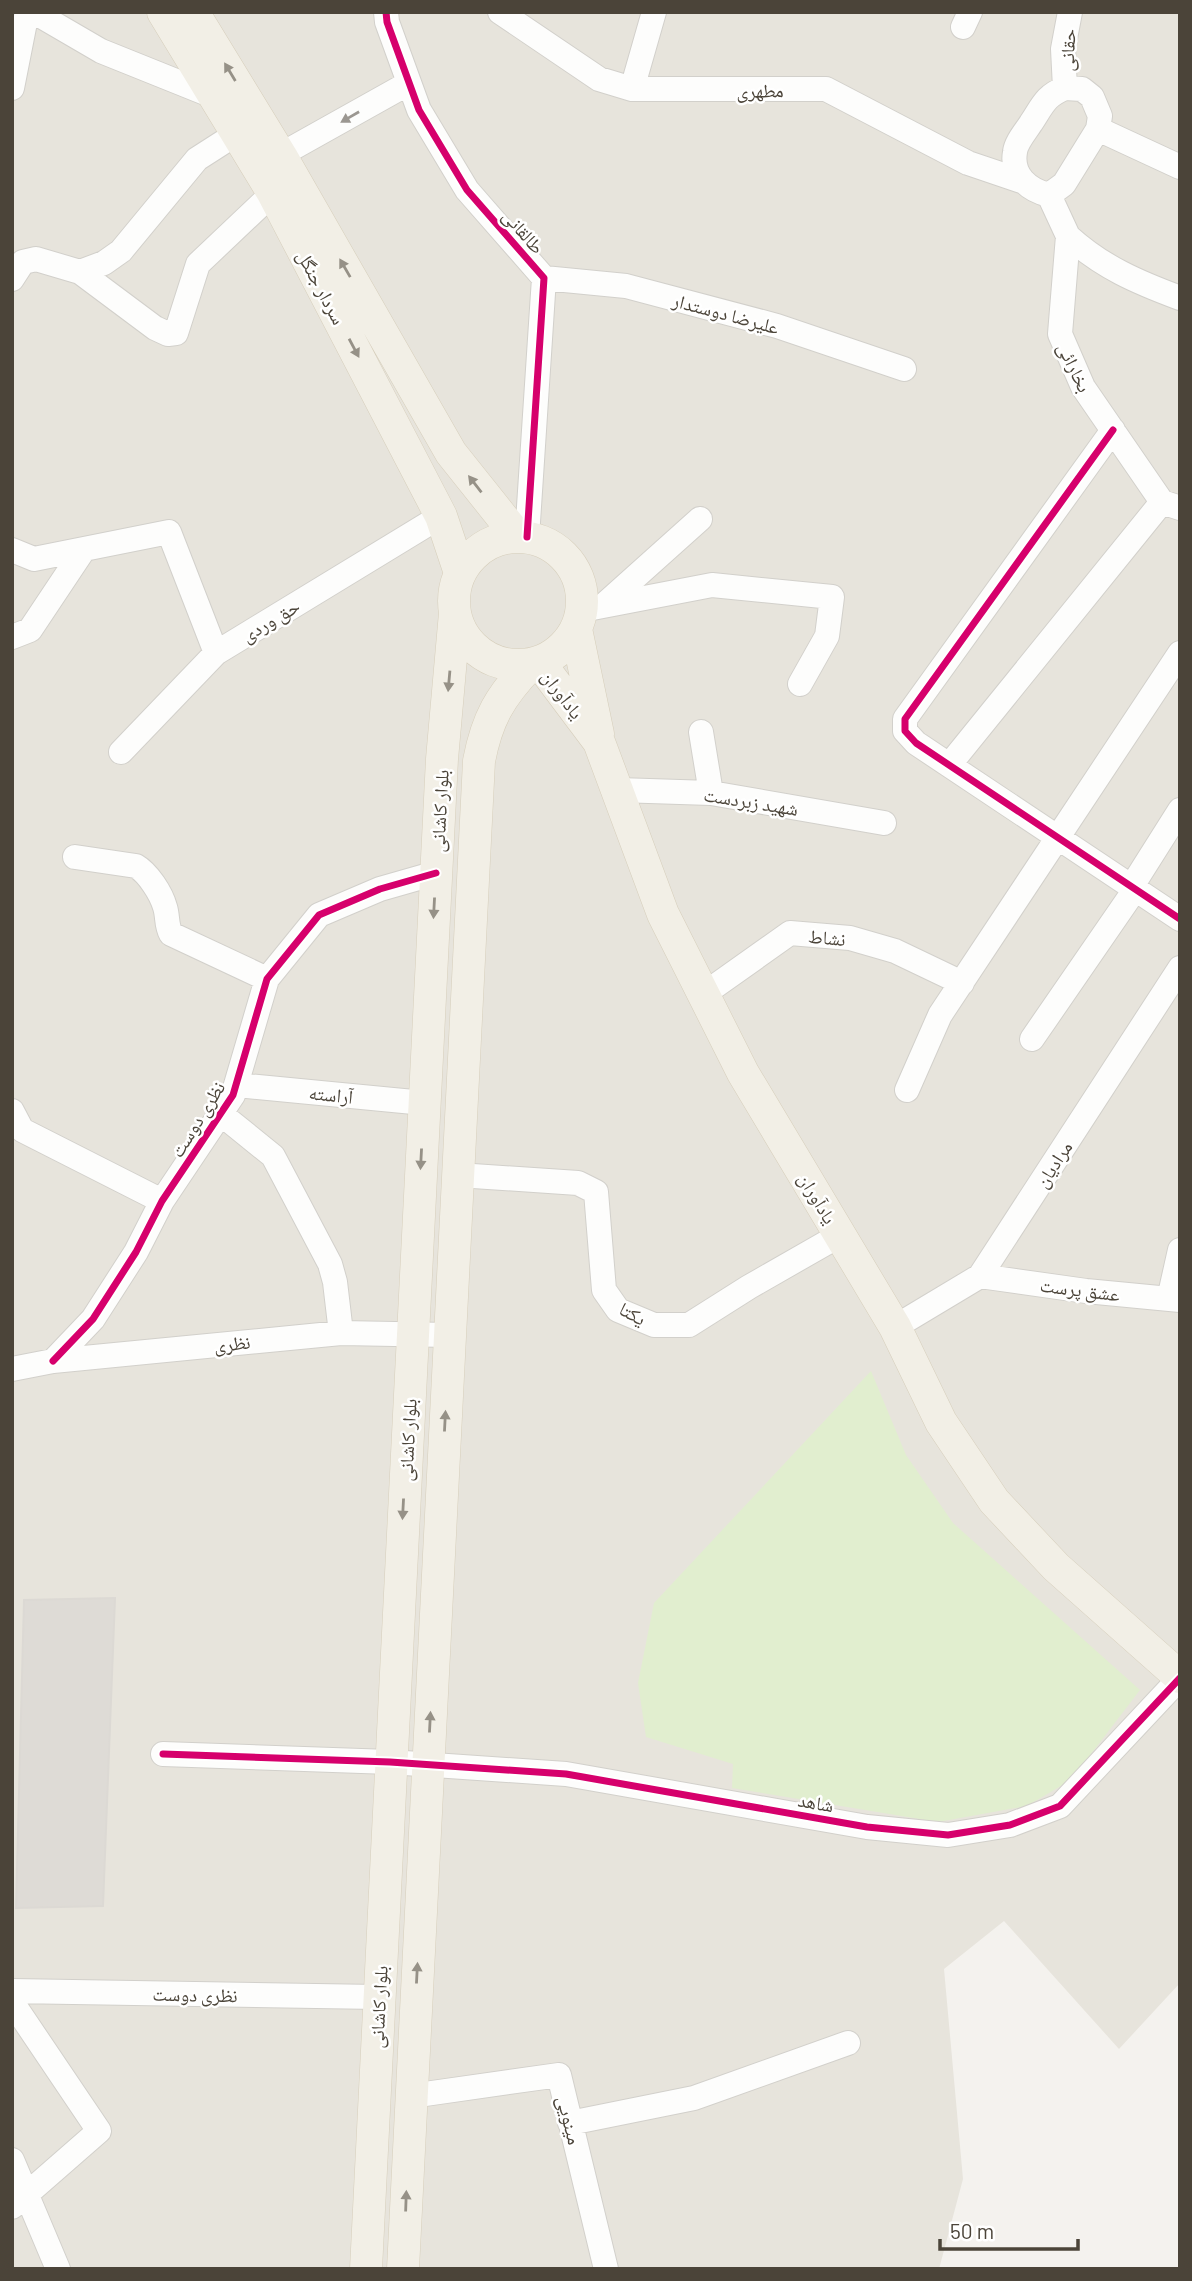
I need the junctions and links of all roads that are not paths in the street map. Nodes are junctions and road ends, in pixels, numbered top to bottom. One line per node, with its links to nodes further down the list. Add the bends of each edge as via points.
1 (27, 12): 10 (street)
2 (34, 12): 13 (street, via 101,51)
3 (163, 12): 13 (main road, سردار جنگل)
4 (193, 12): 17 (main road, سردار جنگل, one-way to 4)
5 (386, 12): 9 (street, طالقانی)
6 (500, 12): 11 (street, مطهری, via 599,79)
7 (654, 12): 11 (street)
8 (1070, 12): 12 (street, حقانی, via 1063,49)
9 (409, 83): 17 (street, one-way to 17); 22 (street, طالقانی, via 418,110 467,190)
10 (12, 88)
11 (632, 89): 18 (street, مطهری, via 826,89 968,163)
12 (1065, 89): 14 (street, via 1082,89 1092,97 1100,116); 18 (street, via 1051,94 1014,150)
13 (213, 96): 15 (main road, سردار جنگل)
14 (1098, 129): 16 (street); 19 (street, via 1064,184)
15 (236, 134): 17 (main road, سردار جنگل); 21 (street, via 197,159 121,251)
16 (1180, 167)
17 (270, 173): 21 (street, via 198,264 176,333 155,328); 28 (main road, سردار جنگل, one-way to 28); 30 (main road, سردار جنگل, one-way to 17, via 451,453)
18 (1021, 181): 19 (street, مطهری)
19 (1048, 195): 20 (street)
20 (1068, 236): 24 (street, via 1091,257); 26 (street, بخارائی, via 1060,334 1083,387)
21 (80, 272): 23 (street, via 36,259 23,262)
22 (544, 278): 25 (street, علیرضا دوستدار, via 626,285 777,326); 30 (street, طالقانی)
23 (12, 279)
24 (1180, 298)
25 (904, 369)
26 (1113, 430): 27 (street, بخارائی); 44 (street, via 905,719 905,731 916,743)
27 (1171, 505): 44 (street)
28 (441, 516): 33 (main road, سردار جنگل); 37 (street, حق وردی)
29 (700, 519): 35 (street)
30 (522, 537): 33 (main road, via 488,544); 35 (main road, via 546,543 563,554 575,570)
31 (84, 549): 32 (street, via 34,559); 36 (street, via 30,631); 37 (street, via 169,532)
32 (12, 550)
33 (460, 573): 34 (main road, via 454,592)
34 (455, 612): 39 (main road, via 461,632 490,660 509,666); 51 (main road, بلوار کاشانی, one-way to 51)
35 (587, 615): 39 (main road, via 565,646); 40 (street, via 712,585 832,597 827,636); 42 (main road)
36 (12, 637)
37 (216, 653): 43 (street, حق وردی)
38 (1180, 653): 49 (street)
39 (534, 664): 42 (main road, یادآوران); 64 (main road, بلوار کاشانی, via 511,684 495,707 479,761)
40 (800, 684)
41 (701, 732): 46 (street)
42 (599, 742): 45 (main road, یادآوران)
43 (121, 752)
44 (950, 764): 49 (street)
45 (618, 790): 46 (street, شهید زبردست); 57 (main road, یادآوران, via 663,914)
46 (710, 793): 48 (street, شهید زبردست)
47 (1180, 810): 52 (street)
48 (884, 823)
49 (1059, 838): 52 (street); 56 (street)
50 (75, 857): 55 (street, via 144,871 165,905 171,934)
51 (436, 873): 55 (street, نظری دوست, via 380,889 319,915); 61 (main road, بلوار کاشانی, one-way to 61)
52 (1134, 887): 53 (street); 58 (street)
53 (1180, 919)
54 (1178, 973): 68 (street, مرادیان)
55 (267, 979): 59 (street, نظری دوست)
56 (962, 982): 57 (street, نشاط, via 895,951 850,937 790,933); 60 (street, via 940,1015)
57 (704, 995): 66 (main road, یادآوران, via 743,1073)
58 (1032, 1039)
59 (237, 1084): 61 (street, آراسته); 63 (street, نظری دوست)
60 (907, 1090)
61 (424, 1103): 72 (main road, بلوار کاشانی, one-way to 72)
62 (12, 1111): 65 (street, via 22,1130)
63 (221, 1114): 65 (street, نظری دوست); 71 (street, via 273,1156 330,1264)
64 (458, 1175): 66 (street, یکتا, via 578,1183 596,1192 604,1290 618,1310 654,1325 689,1325); 73 (main road, بلوار کاشانی)
65 (162, 1201): 74 (street, نظری دوست, via 93,1319)
66 (840, 1235): 70 (main road, یادآوران)
67 (1180, 1250): 69 (street)
68 (980, 1276): 69 (street, عشق پرست); 70 (street, مرادیان)
69 (1174, 1299)
70 (895, 1327): 76 (main road, یادآوران, via 941,1422 993,1501 1056,1567)
71 (341, 1333): 72 (street, نظری); 74 (street, نظری)
72 (413, 1333): 73 (street, نظری); 78 (main road, بلوار کاشانی, one-way to 78)
73 (450, 1335): 79 (main road, بلوار کاشانی, one-way to 73)
74 (53, 1361): 75 (street, نظری)
75 (12, 1369)
76 (1180, 1677): 79 (street, شاهد, via 1060,1806 1010,1825 948,1835 867,1827 566,1774)
77 (163, 1754): 78 (street, شاهد)
78 (390, 1762): 79 (street, شاهد); 81 (main road, بلوار کاشانی)
79 (427, 1764): 85 (main road, بلوار کاشانی, one-way to 79)
80 (12, 1991): 81 (street, نظری دوست)
81 (378, 1997): 84 (main road, بلوار کاشانی)
82 (12, 2002): 88 (street, via 99,2131)
83 (848, 2043): 86 (street, via 694,2098)
84 (375, 2067): 85 (main road); 90 (main road, بلوار کاشانی)
85 (411, 2082): 86 (street, مینویی, via 559,2075); 91 (main road, بلوار کاشانی, one-way to 85)
86 (570, 2123): 92 (street, مینویی)
87 (12, 2160): 88 (street)
88 (19, 2200): 89 (street)
89 (58, 2269)
90 (366, 2269)
91 (403, 2269)
92 (606, 2269)

